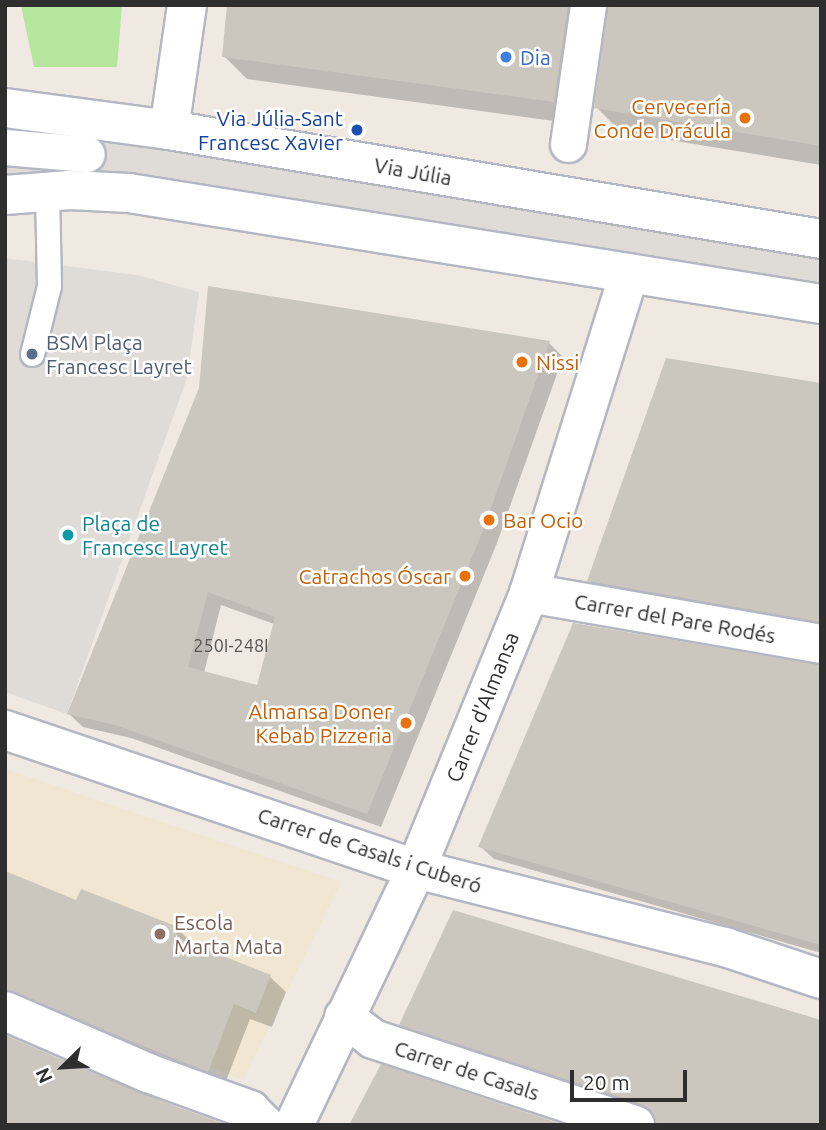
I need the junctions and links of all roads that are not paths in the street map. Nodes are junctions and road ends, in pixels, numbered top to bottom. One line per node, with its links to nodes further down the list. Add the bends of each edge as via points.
1 (187, 5): 4 (street)
2 (588, 5): 5 (street)
3 (5, 108): 4 (street, Via Júlia)
4 (169, 130): 10 (street, Via Júlia)
5 (568, 144)
6 (5, 147): 7 (street)
7 (87, 154)
8 (47, 192): 9 (street); 11 (street, via 129,193); 13 (lane, via 49,286)
9 (5, 195)
10 (821, 239)
11 (629, 273): 12 (street); 14 (street, Carrer d'Almansa)
12 (821, 304)
13 (32, 354)
14 (529, 593): 15 (street, Carrer del Pare Rodés); 17 (street, Carrer d'Almansa)
15 (821, 644)
16 (5, 730): 17 (street, Carrer de Casals i Cuberó)
17 (416, 869): 18 (street, Carrer de Casals i Cuberó, via 724,947); 20 (street, Carrer d'Almansa)
18 (821, 979)
19 (5, 1012): 21 (street, via 148,1073 250,1110)
20 (345, 1017): 22 (street, Carrer d'Almansa); 23 (street, Carrer de Casals, via 373,1039)
21 (265, 1125)
22 (294, 1125)
23 (635, 1125)

